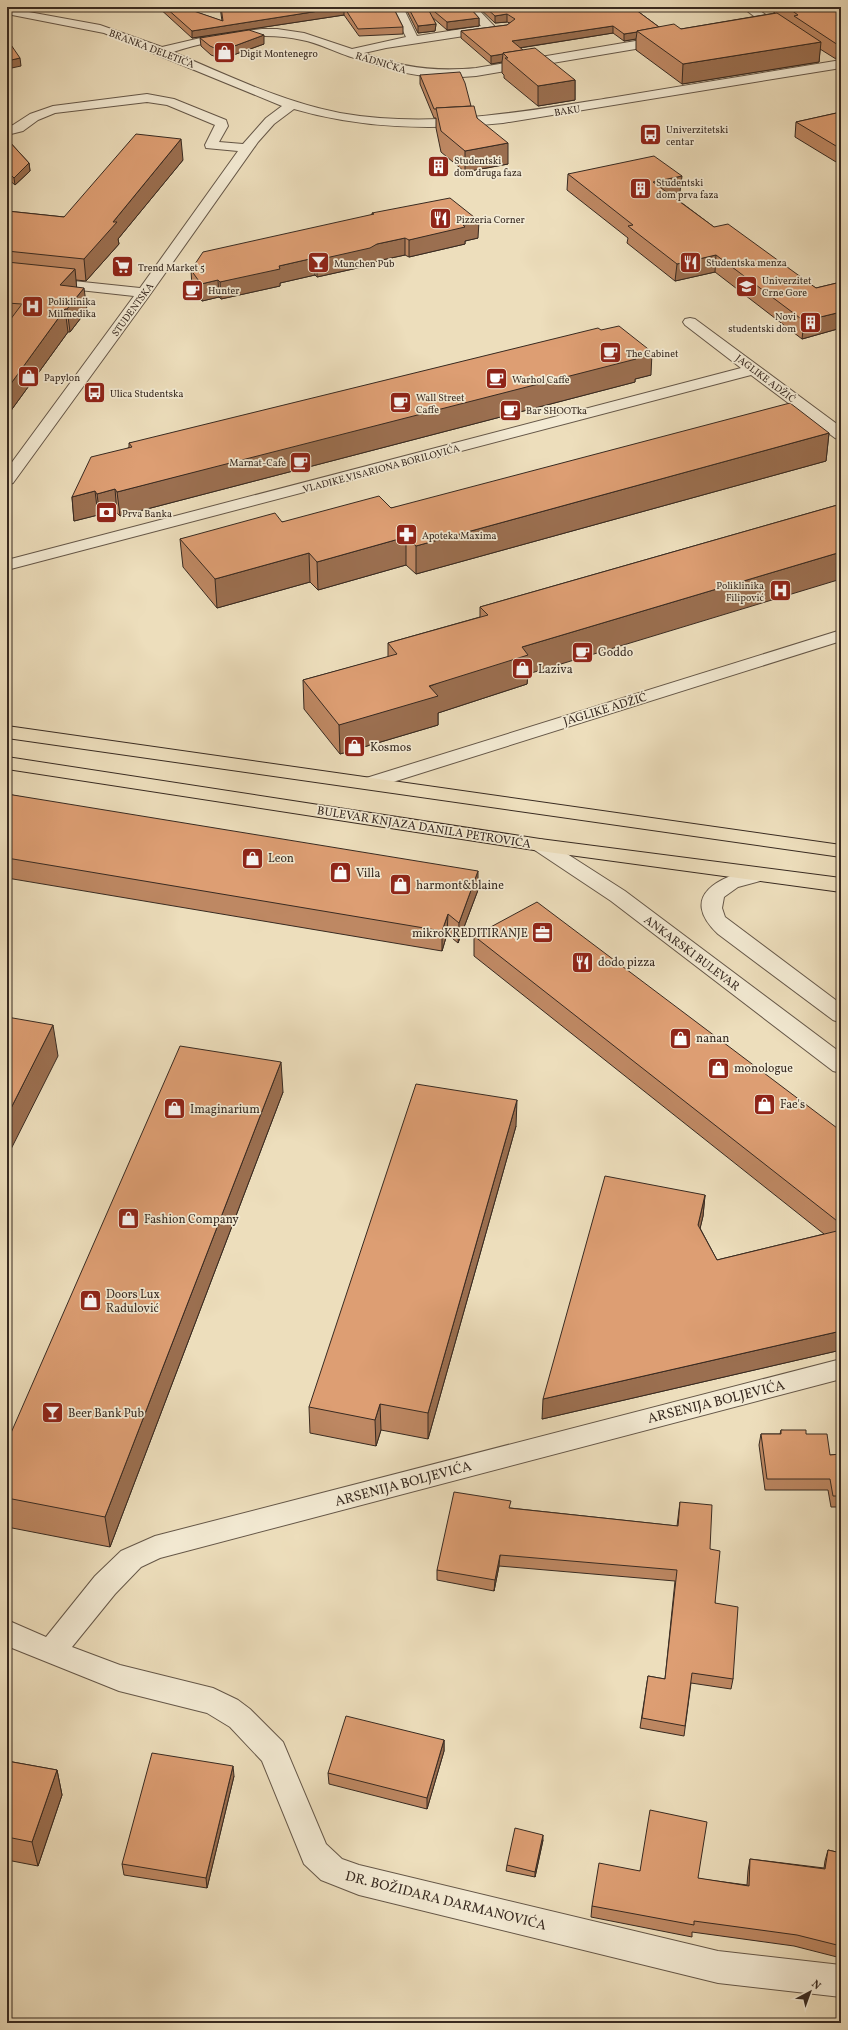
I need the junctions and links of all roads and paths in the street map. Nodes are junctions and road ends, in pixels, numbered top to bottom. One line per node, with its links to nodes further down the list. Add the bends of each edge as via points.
1 (25, 7): 5 (street)
2 (397, 7): 9 (street)
3 (470, 7): 9 (street, via 496,28)
4 (748, 7): 6 (street)
5 (9, 11): 11 (street, BRANKA DELETIĆA, via 100,29)
6 (768, 22): 7 (street); 10 (street)
7 (751, 25)
8 (679, 37): 12 (street, RADNIČKA, via 456,74 395,68)
9 (413, 39): 12 (street)
10 (794, 39)
11 (163, 51): 12 (street, RADNIČKA, via 194,42 276,33 304,37); 15 (street, BRANKA DELETIĆA)
12 (350, 53)
13 (820, 56): 14 (street)
14 (837, 65): 15 (street, BAKU, via 559,112 469,123 369,120)
15 (291, 105): 17 (street, STUDENTSKA, via 262,128)
16 (7, 131): 17 (street, via 53,110 147,98 170,102 221,123 222,126 211,144)
17 (246, 148): 19 (street, STUDENTSKA)
18 (7, 278): 19 (street)
19 (144, 293): 23 (street, STUDENTSKA)
20 (690, 322): 21 (street, JAGLIKE ADŽIĆ)
21 (754, 370): 22 (street, JAGLIKE ADŽIĆ); 24 (street, VLADIKE VISARIONA BORILOVIĆA)
22 (841, 435)
23 (9, 475)
24 (7, 566)
25 (841, 636): 28 (street, JAGLIKE ADŽIĆ)
26 (7, 732): 28 (main road)
27 (7, 763): 29 (main road, BULEVAR KNJAZA DANILA PETROVIĆA)
28 (370, 783): 30 (main road)
29 (540, 845): 31 (main road, BULEVAR KNJAZA DANILA PETROVIĆA); 34 (street, ANKARSKI BULEVAR, via 618,896)
30 (841, 851)
31 (757, 875): 32 (main road, BULEVAR KNJAZA DANILA PETROVIĆA); 33 (street, via 737,879 717,891 712,906 715,917 725,929)
32 (841, 885)
33 (841, 1015)
34 (841, 1065)
35 (841, 1369): 37 (street, ARSENIJA BOLJEVIĆA, via 155,1548 131,1560 105,1585)
36 (7, 1633): 37 (street)
37 (51, 1652): 38 (street, DR. BOŽIDARA DARMANOVIĆA, via 119,1678 213,1701 240,1718 273,1752 316,1854 332,1870 359,1880 718,1966)
38 (841, 1981)

